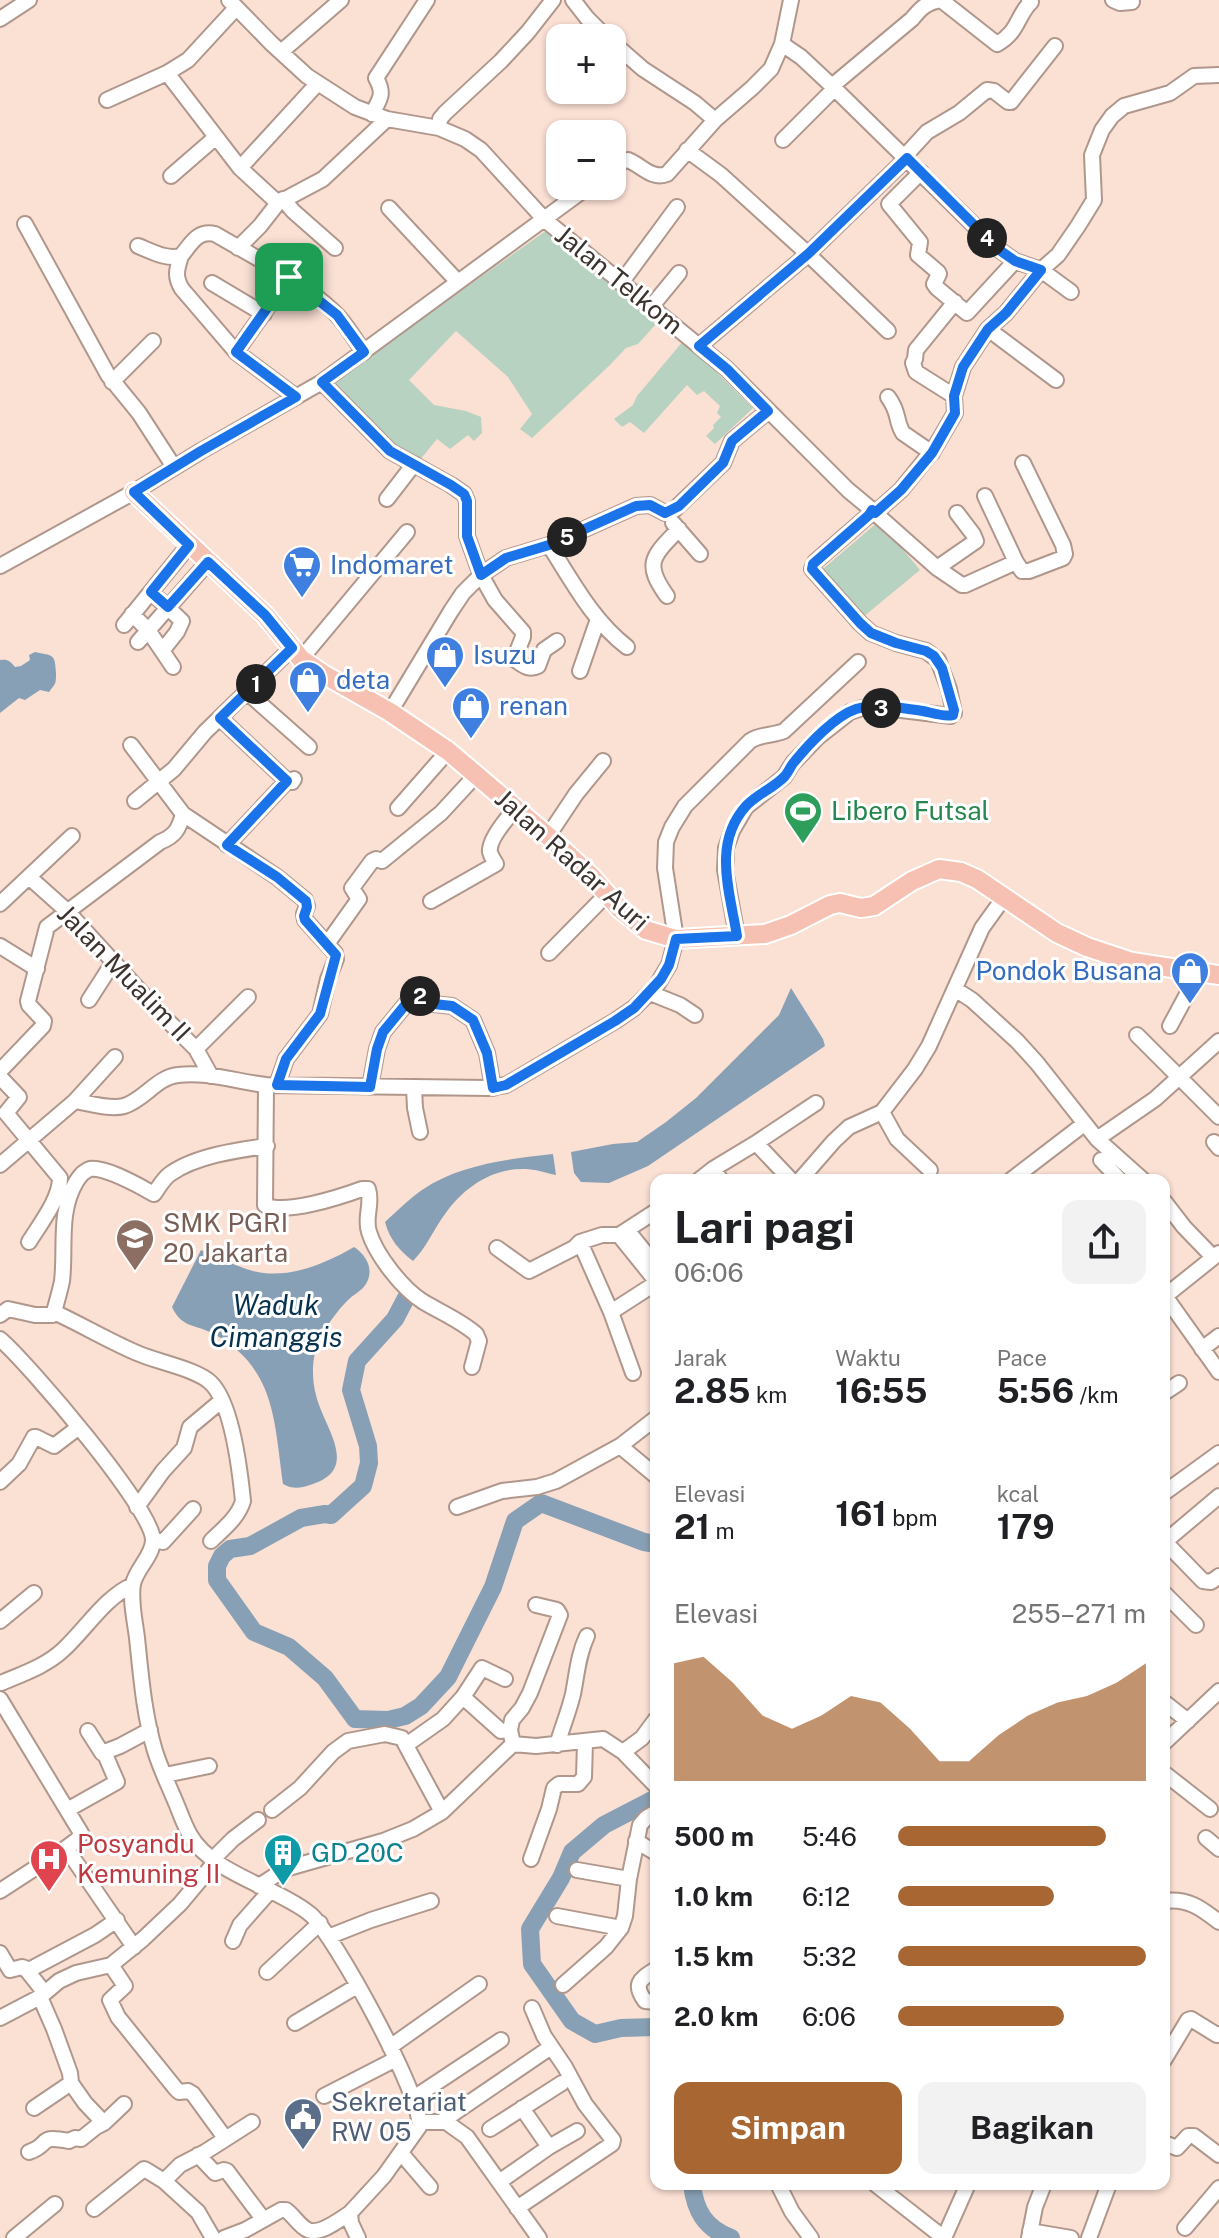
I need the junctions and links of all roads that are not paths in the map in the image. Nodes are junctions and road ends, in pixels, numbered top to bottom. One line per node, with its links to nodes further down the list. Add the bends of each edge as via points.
1 (29, 0): 11 (street)
2 (341, 0): 15 (street)
3 (427, 0): 22 (street, via 376,78 382,88)
4 (573, 0): 12 (street)
5 (791, 0): 13 (street)
6 (1113, 0): 9 (street)
7 (550, 1): 25 (street, via 515,46 445,113)
8 (1030, 1): 20 (street, via 1020,23 997,44 941,0 932,1)
9 (1132, 2)
10 (233, 4): 15 (street, Jalan Telkom); 17 (street, via 195,54)
11 (0, 19)
12 (593, 24)
13 (782, 44): 20 (street); 24 (street, via 761,79)
14 (1055, 46): 29 (street, via 1011,102 987,90 935,126)
15 (281, 52): 19 (street, Jalan Telkom)
16 (626, 54): 24 (street)
17 (167, 73): 21 (street); 26 (street)
18 (1219, 75): 46 (street, via 1194,76 1170,93 1124,106 1112,116 1092,155 1094,200 1058,255)
19 (318, 83): 22 (street, Jalan Telkom); 31 (street)
20 (833, 87): 27 (street); 29 (street)
21 (107, 100)
22 (372, 114): 23 (street, Jalan Telkom)
23 (387, 119): 25 (street, Jalan Telkom); 35 (street, via 323,179)
24 (715, 120): 28 (street)
25 (439, 128): 38 (street, Jalan Telkom, via 481,150)
26 (216, 137): 31 (street); 33 (street)
27 (783, 140)
28 (687, 150): 30 (street, via 662,176); 43 (street)
29 (906, 157): 32 (street); 43 (street)
30 (626, 161)
31 (240, 168): 35 (street)
32 (921, 172): 45 (street); 53 (street, via 889,204 920,242 918,255 938,272 934,284)
33 (171, 176)
34 (571, 200): 38 (street)
35 (280, 201): 41 (street); 42 (street)
36 (677, 207): 51 (street)
37 (389, 208): 49 (street)
38 (545, 220): 49 (street); 51 (street, Jalan Telkom)
39 (25, 224): 63 (street)
40 (138, 246): 44 (street)
41 (238, 248): 44 (street, via 206,232); 48 (street)
42 (335, 248)
43 (808, 254): 57 (street); 59 (street)
44 (181, 256): 60 (street, via 176,280)
45 (1015, 261): 46 (street); 53 (street, via 967,313)
46 (1041, 270): 52 (street); 56 (street)
47 (679, 273): 54 (street)
48 (289, 277): 55 (street); 61 (street, via 337,315)
49 (457, 281): 61 (street)
50 (212, 283): 55 (street)
51 (621, 283): 54 (street, Jalan Telkom)
52 (1071, 292)
53 (955, 302): 65 (street, via 916,350 913,363 916,372)
54 (651, 307): 59 (street, Jalan Telkom)
55 (264, 314): 60 (street)
56 (988, 329): 62 (street); 65 (street, via 963,367)
57 (888, 331)
58 (153, 341): 63 (street)
59 (699, 346): 68 (street, Jalan Telkom)
60 (236, 352): 66 (street)
61 (364, 352): 64 (street)
62 (1056, 380)
63 (112, 382): 72 (street)
64 (322, 382): 66 (street); 71 (street, via 390,451)
65 (954, 396): 69 (street, via 955,413)
66 (296, 397): 72 (street)
67 (888, 397): 69 (street, via 903,433)
68 (768, 411): 76 (street, Jalan Telkom); 77 (street, via 732,441 709,478)
69 (932, 453): 76 (street, via 901,490)
70 (1023, 463): 85 (street, via 1065,554 1026,571)
71 (414, 464): 75 (street); 88 (street, via 464,494 467,536)
72 (174, 467): 73 (street)
73 (134, 492): 81 (main road, Jalan Radar Auri); 86 (street)
74 (985, 496): 85 (street)
75 (387, 499)
76 (874, 511): 87 (street, Jalan Telkom); 123 (street, via 812,569 871,633 934,656 954,713 872,708 850,712 746,807 726,848)
77 (665, 513): 79 (street); 82 (street, via 650,505 636,506)
78 (957, 513): 87 (street, via 976,541)
79 (679, 529): 83 (street); 90 (street, via 658,553 652,570)
80 (407, 532): 97 (street)
81 (189, 545): 84 (main road, Jalan Radar Auri); 89 (street)
82 (549, 545): 88 (street, via 506,558); 92 (street)
83 (700, 554)
84 (208, 562): 91 (street); 97 (main road, Jalan Radar Auri, via 265,615)
85 (1016, 562): 87 (street, Jalan Telkom, via 965,585)
86 (0, 566)
87 (937, 568)
88 (481, 575): 94 (street, via 523,632 514,659 533,669 544,650); 102 (street, via 457,600)
89 (151, 592): 91 (street); 93 (street, via 128,619)
90 (667, 596)
91 (168, 607): 93 (street); 96 (street, via 182,621)
92 (598, 619): 95 (street); 100 (street)
93 (143, 636): 96 (street)
94 (557, 641)
95 (627, 647)
96 (162, 651): 99 (street)
97 (297, 654): 101 (street); 102 (main road, Jalan Radar Auri)
98 (858, 662): 124 (street, via 784,731 750,741 678,814 666,842 665,868)
99 (173, 667)
100 (580, 671)
101 (248, 693): 103 (street); 105 (street)
102 (390, 712): 106 (main road, Jalan Radar Auri)
103 (220, 718): 109 (street); 116 (street, via 291,780)
104 (131, 745): 109 (street)
105 (309, 747)
106 (448, 751): 108 (main road, Jalan Radar Auri); 111 (street)
107 (603, 761): 115 (street)
108 (477, 774): 112 (main road, Jalan Radar Auri); 125 (street, via 441,813 382,861 372,861 352,888 359,899)
109 (159, 783): 110 (street); 113 (street)
110 (135, 801)
111 (398, 808)
112 (516, 808): 115 (main road, Jalan Radar Auri); 120 (street, via 491,847 496,864)
113 (183, 814): 116 (street); 122 (street, via 172,837)
114 (72, 836): 117 (street)
115 (548, 836): 118 (main road, Jalan Radar Auri)
116 (227, 845): 125 (street, via 305,900 305,920)
117 (29, 877): 121 (street); 122 (street, Jalan Mualim II)
118 (607, 894): 124 (main road, Jalan Radar Auri, via 638,926); 127 (street)
119 (1005, 896): 123 (main road, Jalan Radar Auri, via 969,874 939,869 874,906 830,905 765,934); 130 (main road, Jalan Radar Auri, via 1057,933 1112,956); 132 (street, via 982,928)
120 (431, 901)
121 (0, 904)
122 (67, 911): 128 (street, Jalan Mualim II); 129 (street, via 45,930)
123 (737, 936): 124 (main road, Jalan Radar Auri)
124 (676, 939): 133 (street, via 664,975)
125 (327, 944): 145 (street, via 336,959 322,1010)
126 (0, 946): 129 (street)
127 (549, 953)
128 (114, 961): 135 (street); 140 (street, Jalan Mualim II)
129 (32, 966): 142 (street, via 28,1001 43,1026)
130 (1199, 972): 131 (main road, Jalan Radar Auri); 137 (street)
131 (1219, 975)
132 (955, 989): 151 (street, via 929,1046); 153 (street, via 1017,1041)
133 (650, 993): 136 (street); 148 (street, via 615,1021)
134 (248, 997): 140 (street)
135 (89, 1000)
136 (695, 1015)
137 (1170, 1026)
138 (1137, 1035): 144 (street)
139 (1219, 1041): 144 (street)
140 (196, 1049): 143 (street, Jalan Mualim II)
141 (115, 1057): 149 (street)
142 (0, 1074): 156 (street, via 19,1095 6,1113)
143 (211, 1076): 145 (street); 149 (street, via 175,1075 123,1106)
144 (1180, 1078): 152 (street); 155 (street)
145 (271, 1085): 146 (street); 158 (street)
146 (370, 1087): 147 (street); 148 (street, via 383,1032 415,993 473,1020 487,1053)
147 (414, 1088): 148 (street); 154 (street)
148 (493, 1088)
149 (75, 1101): 156 (street)
150 (816, 1103): 157 (street)
151 (882, 1112): 161 (street, via 897,1139); 164 (street, via 849,1127)
152 (1219, 1117)
153 (1084, 1124): 155 (street); 165 (street)
154 (420, 1132)
155 (1097, 1139): 167 (street)
156 (28, 1141): 160 (street); 171 (street, via 60,1181)
157 (756, 1143): 162 (street); 163 (street)
158 (267, 1146): 180 (street, via 190,1164 171,1173 154,1194 101,1171 82,1173 66,1204); 186 (street, via 267,1207 320,1203 362,1189 370,1195 369,1231 380,1253 419,1299 476,1334)
159 (1101, 1160): 166 (street)
160 (0, 1165)
161 (930, 1170)
162 (718, 1174)
163 (785, 1174)
164 (810, 1174)
165 (1019, 1174)
166 (1114, 1174)
167 (1136, 1174)
168 (1170, 1209): 174 (street)
169 (650, 1215): 170 (street)
170 (623, 1232): 172 (street); 175 (street); 176 (street)
171 (29, 1242)
172 (580, 1242): 173 (street, via 529,1271); 181 (street)
173 (497, 1248)
174 (1216, 1255): 178 (street)
175 (650, 1260)
176 (650, 1273)
177 (650, 1286): 181 (street)
178 (1170, 1292)
179 (1170, 1305): 185 (street)
180 (54, 1312): 182 (street, via 44,1316 8,1309); 191 (street, via 203,1377)
181 (611, 1312): 188 (street)
182 (0, 1315)
183 (1219, 1336): 185 (street)
184 (0, 1339): 193 (street)
185 (1202, 1349): 187 (street)
186 (472, 1367)
187 (1219, 1372)
188 (633, 1373)
189 (1179, 1383): 190 (street)
190 (1170, 1389)
191 (221, 1401): 200 (street, via 190,1427 184,1448); 205 (street, via 234,1435 243,1501)
192 (650, 1423): 194 (street)
193 (79, 1427): 197 (street, via 54,1446 34,1437 19,1464); 200 (street)
194 (620, 1446): 196 (street); 201 (street, via 556,1481 502,1491)
195 (1218, 1455): 198 (street)
196 (650, 1471)
197 (0, 1482)
198 (1170, 1489)
199 (1219, 1496): 203 (street)
200 (137, 1507): 204 (street)
201 (457, 1507)
202 (193, 1509): 204 (street, via 164,1541)
203 (1170, 1537)
204 (153, 1539): 208 (street)
205 (211, 1541)
206 (1170, 1547): 207 (street, via 1203,1581)
207 (1219, 1576)
208 (133, 1585): 216 (street, via 57,1656); 223 (street)
209 (34, 1593): 212 (street)
210 (1170, 1599): 213 (street)
211 (536, 1605): 228 (street, via 560,1615 530,1693 512,1720)
212 (0, 1621)
213 (1196, 1625)
214 (587, 1636): 230 (street)
215 (505, 1679): 217 (street, via 482,1668)
216 (1, 1680): 218 (street)
217 (463, 1697): 225 (street); 229 (street)
218 (0, 1699): 238 (street)
219 (1216, 1700): 221 (street)
220 (1170, 1707): 221 (street)
221 (1188, 1721): 226 (street)
222 (650, 1727): 232 (street)
223 (150, 1730): 231 (street); 234 (street)
224 (88, 1731): 231 (street)
225 (501, 1731)
226 (1170, 1738)
227 (585, 1742): 230 (street); 232 (street, via 603,1739); 248 (street, via 584,1777 578,1784 554,1788)
228 (513, 1744): 230 (street); 240 (street)
229 (406, 1745): 239 (street, via 391,1734 348,1741); 240 (street)
230 (557, 1745)
231 (104, 1752): 238 (street, via 117,1782)
232 (623, 1752): 236 (street)
233 (209, 1766): 234 (street)
234 (165, 1775): 249 (street, via 189,1834)
235 (1170, 1778): 237 (street)
236 (650, 1780)
237 (1210, 1809)
238 (67, 1810): 245 (street, via 81,1835)
239 (272, 1810)
240 (442, 1812): 252 (street, via 395,1837 285,1869)
241 (650, 1816): 244 (street, via 640,1825)
242 (258, 1820): 249 (street)
243 (1206, 1838): 247 (street)
244 (636, 1841): 246 (street); 251 (street)
245 (66, 1848): 253 (street); 257 (street)
246 (650, 1849)
247 (1219, 1849)
248 (531, 1859)
249 (215, 1860): 252 (street); 262 (street, via 188,1895)
250 (577, 1870): 251 (street)
251 (629, 1879): 259 (street)
252 (264, 1889): 260 (street, via 298,1905); 261 (street)
253 (0, 1891)
254 (431, 1901): 260 (street)
255 (1170, 1901): 258 (street, via 1197,1904)
256 (557, 1916): 259 (street)
257 (117, 1920): 262 (street); 265 (street)
258 (1219, 1922)
259 (621, 1928): 269 (street)
260 (324, 1930): 266 (street); 270 (street)
261 (233, 1941)
262 (134, 1947): 264 (street)
263 (0, 1953): 265 (street, via 10,1970)
264 (111, 1965): 271 (street, via 66,1977); 294 (street, via 125,1986 110,2000 118,2017 176,2089 193,2094)
265 (27, 1971): 271 (street)
266 (267, 1972)
267 (650, 1973): 272 (street, via 638,1987)
268 (479, 1984): 280 (street)
269 (563, 1985)
270 (357, 1986): 275 (street); 280 (street)
271 (42, 1995): 274 (street); 281 (street)
272 (650, 2001)
273 (532, 2008): 278 (street)
274 (0, 2018)
275 (295, 2023)
276 (1219, 2034): 279 (street, via 1191,2019)
277 (501, 2040): 283 (street)
278 (551, 2047): 290 (street); 311 (street, via 613,2142)
279 (1170, 2050)
280 (393, 2053): 282 (street); 283 (street)
281 (71, 2083): 285 (street); 291 (street)
282 (324, 2096)
283 (412, 2099): 289 (street)
284 (124, 2104): 291 (street)
285 (34, 2108)
286 (522, 2108): 287 (street, via 561,2079); 292 (street); 296 (street)
287 (579, 2111)
288 (252, 2122): 294 (street)
289 (420, 2122): 290 (street); 298 (street)
290 (441, 2122): 302 (street, via 467,2137)
291 (104, 2123): 297 (street, via 81,2139 50,2138)
292 (490, 2129)
293 (577, 2131): 296 (street)
294 (225, 2138): 299 (street)
295 (1170, 2145): 300 (street, via 1177,2148 1194,2136)
296 (549, 2147): 302 (street)
297 (29, 2152)
298 (401, 2153): 303 (street); 313 (street)
299 (198, 2155): 301 (street); 314 (street, via 215,2173 227,2171)
300 (1219, 2155)
301 (164, 2181): 312 (street, via 144,2169); 318 (street, via 198,2212)
302 (499, 2182): 311 (street)
303 (430, 2187)
304 (1219, 2188): 315 (street)
305 (781, 2190): 322 (street)
306 (882, 2190): 323 (street)
307 (965, 2190): 323 (street)
308 (1042, 2190): 316 (street)
309 (1107, 2190): 325 (street)
310 (55, 2204): 317 (street)
311 (517, 2208): 321 (street)
312 (94, 2209)
313 (350, 2213): 314 (street, via 318,2231 306,2229 286,2210); 320 (street)
314 (263, 2219): 319 (street)
315 (1185, 2228)
316 (1029, 2234): 324 (street)
317 (14, 2238)
318 (213, 2238)
319 (224, 2238)
320 (358, 2238)
321 (539, 2238)
322 (811, 2238)
323 (942, 2238)
324 (1071, 2238)
325 (1089, 2238)

